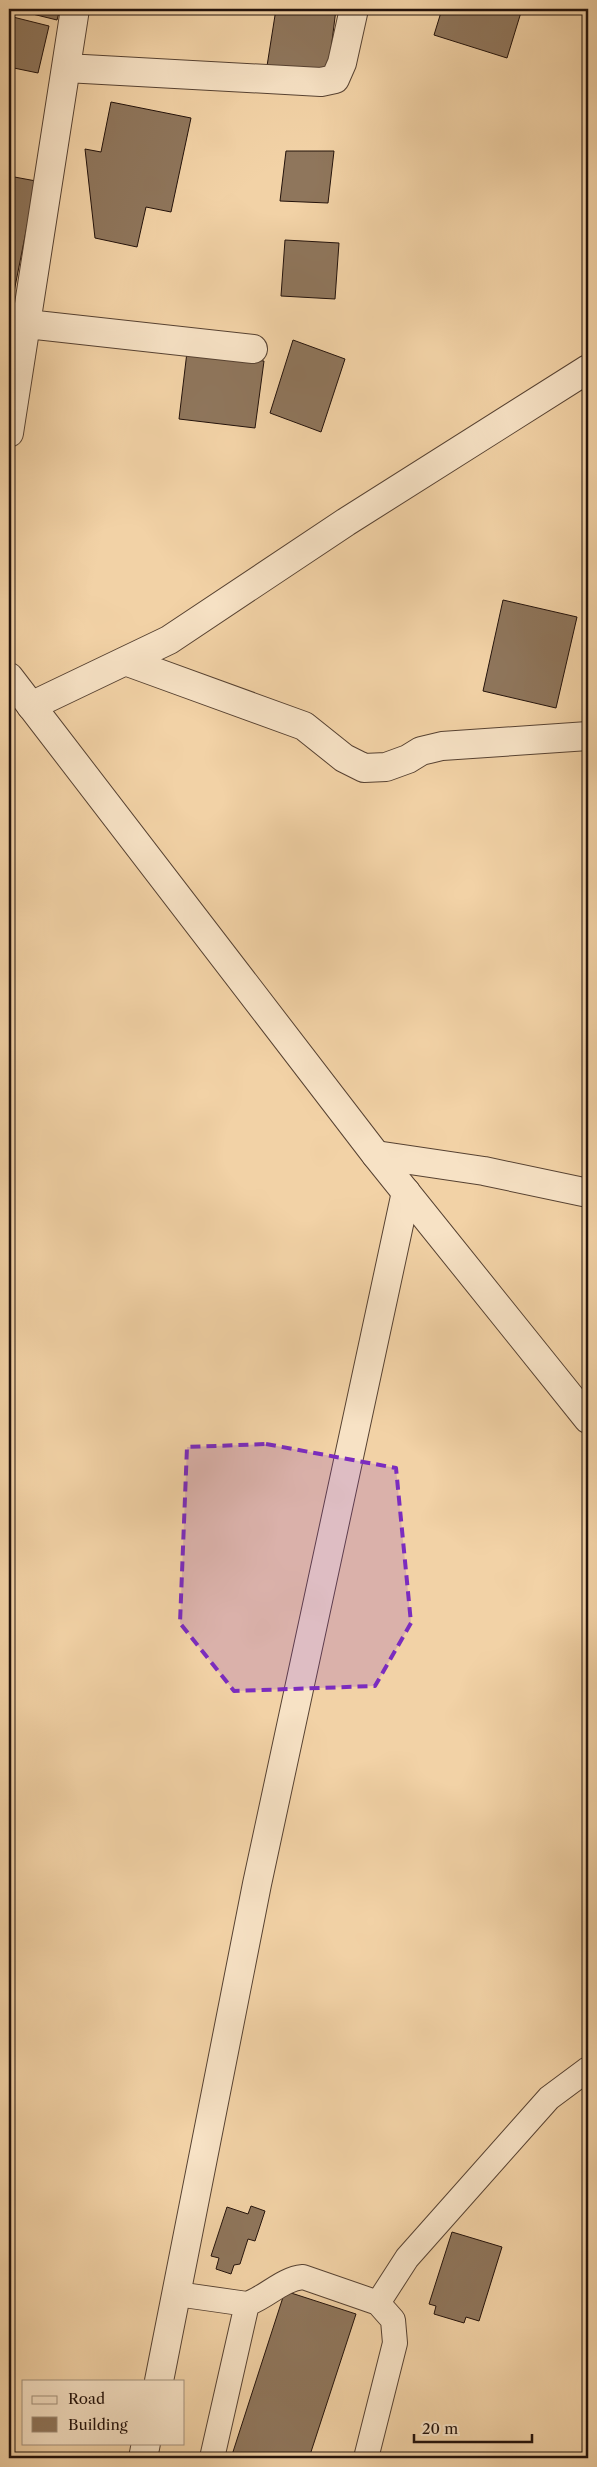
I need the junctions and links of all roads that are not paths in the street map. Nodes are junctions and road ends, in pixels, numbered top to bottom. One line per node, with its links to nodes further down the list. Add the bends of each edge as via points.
1 (75, 9): 3 (street)
2 (354, 9): 3 (street, via 342,63 335,79 321,82)
3 (66, 68): 4 (street)
4 (17, 323): 5 (street); 7 (street)
5 (253, 349)
6 (588, 368): 8 (street, via 346,522 169,640)
7 (9, 433)
8 (126, 661): 10 (street); 11 (street, via 304,726 344,758 364,768 386,767 421,751 442,746)
9 (9, 677): 10 (street)
10 (31, 706): 12 (street)
11 (588, 736)
12 (376, 1155): 13 (street); 14 (street, via 484,1171)
13 (406, 1192): 15 (street); 17 (street, via 260,1874)
14 (588, 1193)
15 (588, 1419)
16 (588, 2068): 18 (lane, via 549,2098 407,2258)
17 (177, 2294): 19 (lane); 20 (street)
18 (378, 2303): 19 (lane, via 303,2277 292,2278); 24 (lane, via 393,2320 396,2343)
19 (248, 2304): 23 (lane)
20 (159, 2380)
21 (146, 2444): 22 (street)
22 (143, 2458)
23 (212, 2458)
24 (366, 2458)

